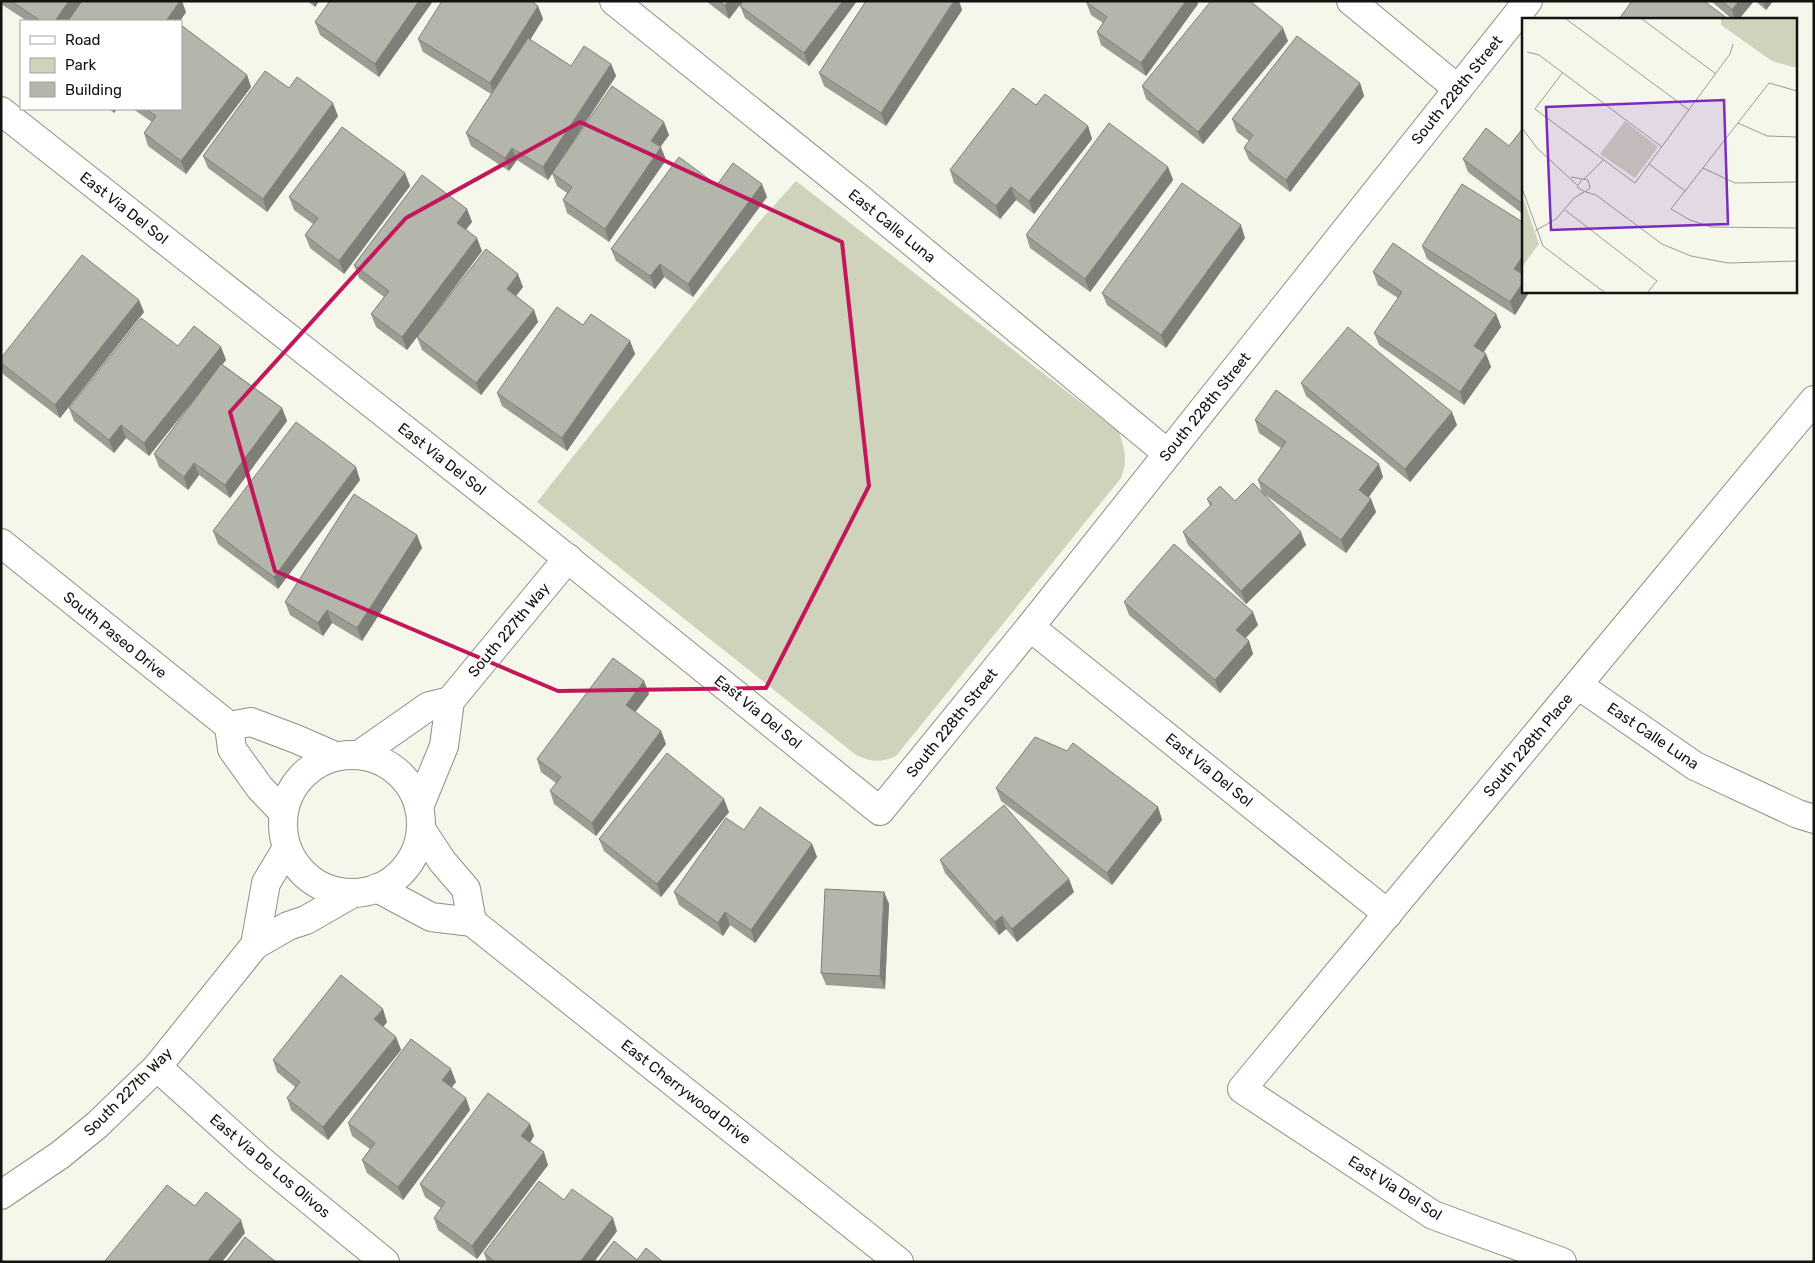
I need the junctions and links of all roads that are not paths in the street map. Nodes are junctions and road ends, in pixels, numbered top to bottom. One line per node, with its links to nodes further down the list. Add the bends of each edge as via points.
1 (614, 1): 7 (street, East Calle Luna)
2 (1351, 1): 4 (street)
3 (1528, 1): 4 (street, South 228th Street)
4 (1458, 89): 7 (street, South 228th Street)
5 (1, 111): 9 (street, East Via Del Sol)
6 (1814, 400): 11 (street, South 228th Place)
7 (1167, 453): 10 (street, South 228th Street)
8 (1, 543): 13 (street, South Paseo Drive)
9 (568, 558): 12 (street, South 227th Way); 15 (street, East Via Del Sol)
10 (1030, 627): 15 (street, South 228th Street); 21 (street, East Via Del Sol)
11 (1578, 685): 18 (street, East Calle Luna, via 1695,766); 21 (street, South 228th Place)
12 (450, 701): 14 (street, via 429,706); 17 (street, via 444,746)
13 (229, 726): 14 (street, via 251,722); 16 (street, via 232,749 260,788)
14 (347, 756): 16 (street, via 316,764 301,777 289,793); 17 (street, via 380,760 398,772 411,788)
15 (880, 811)
16 (283, 812): 19 (street)
17 (420, 818): 20 (street, via 417,847 408,864 394,878); 22 (street, via 442,861 466,889)
18 (1814, 819)
19 (287, 848): 20 (street, via 306,876 320,885 336,891); 23 (street, South 227th Way, via 266,883)
20 (365, 890): 22 (street, via 431,917); 23 (street, South 227th Way)
21 (1388, 914): 25 (street, South 228th Place)
22 (472, 922): 28 (street, East Cherrywood Drive)
23 (255, 945): 24 (street, South 227th Way)
24 (157, 1067): 26 (street, South 227th Way, via 98,1126); 27 (street, East Via De Los Olivos, via 258,1158)
25 (1242, 1089): 29 (street, East Via Del Sol, via 1433,1215)
26 (1, 1194)
27 (385, 1262)
28 (899, 1262)
29 (1562, 1262)

